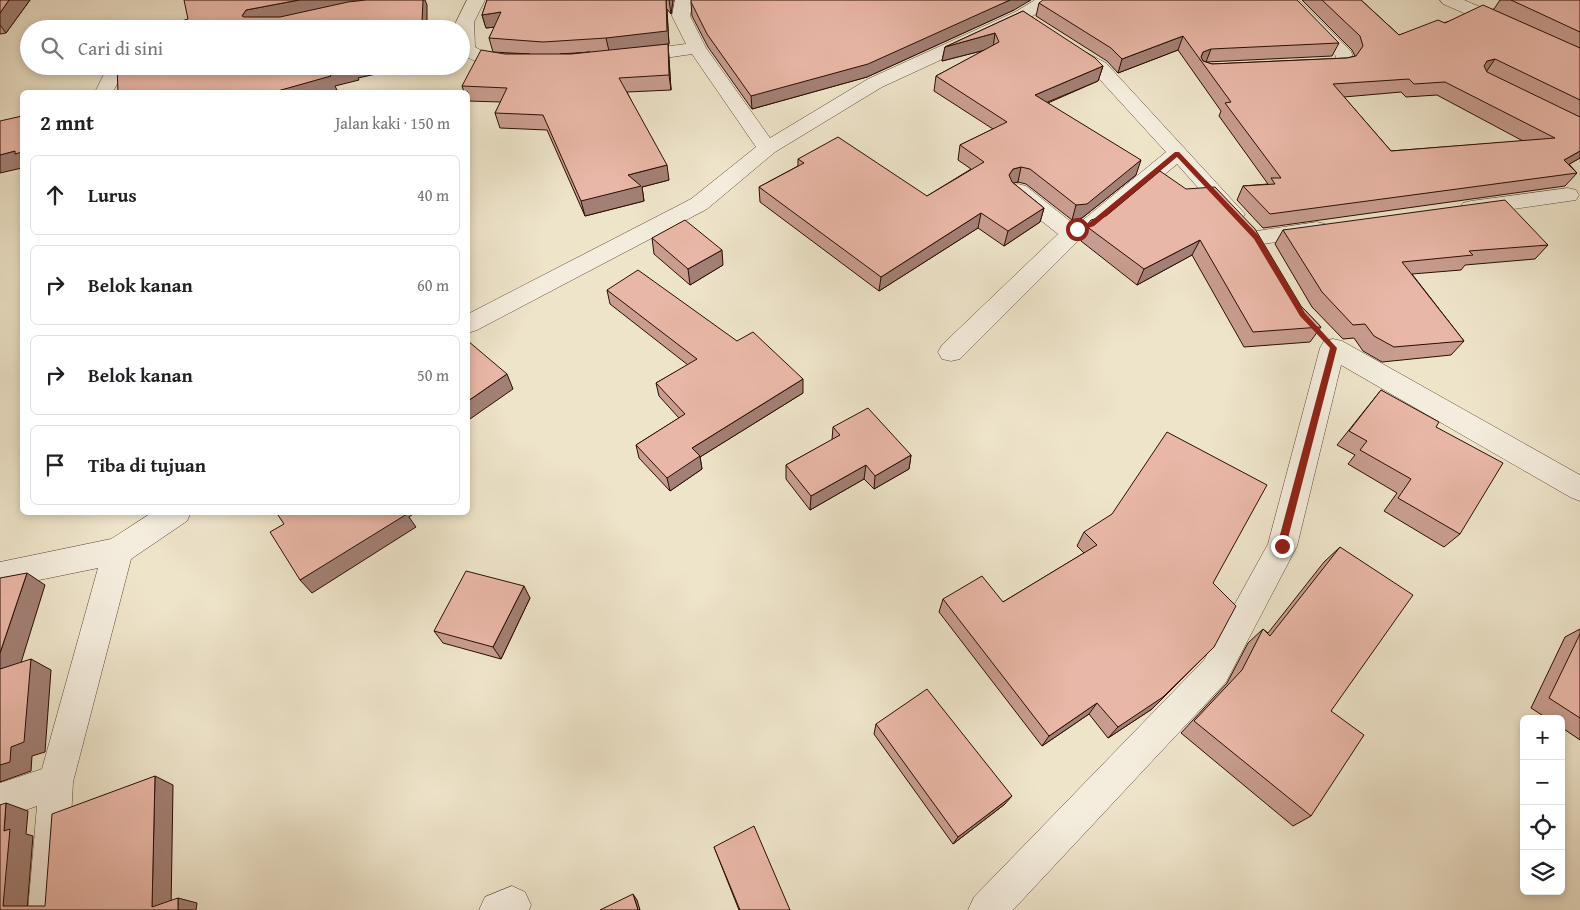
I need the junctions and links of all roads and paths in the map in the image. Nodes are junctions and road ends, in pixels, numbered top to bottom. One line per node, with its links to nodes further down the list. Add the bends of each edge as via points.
1 (476, 0): 7 (street)
2 (684, 0): 10 (street, via 681,16)
3 (1047, 0): 8 (street)
4 (1289, 0): 14 (street, via 1345,58 1340,64)
5 (1449, 0): 6 (street)
6 (1481, 2): 9 (street)
7 (465, 20)
8 (1037, 26): 17 (street, via 875,83); 18 (street, via 1099,67)
9 (1521, 31)
10 (697, 48): 12 (street); 17 (street)
11 (470, 51): 13 (street, via 479,57)
12 (609, 59)
13 (527, 61)
14 (1290, 67)
15 (113, 75): 16 (street)
16 (105, 90)
17 (768, 148): 24 (street, via 699,204)
18 (1177, 154): 22 (street, via 1262,246); 23 (street, via 1091,225)
19 (1018, 191): 23 (street, via 1066,229)
20 (1568, 195): 21 (street)
21 (1451, 211)
22 (1334, 227)
23 (1077, 229): 25 (street)
24 (470, 323)
25 (951, 352)
26 (1580, 489): 33 (street, via 1327,341 1282,546 1215,671)
27 (172, 515): 28 (street)
28 (118, 551): 29 (street); 30 (street)
29 (0, 575)
30 (56, 782): 31 (street); 32 (street)
31 (0, 801)
32 (47, 910)
33 (986, 910)

